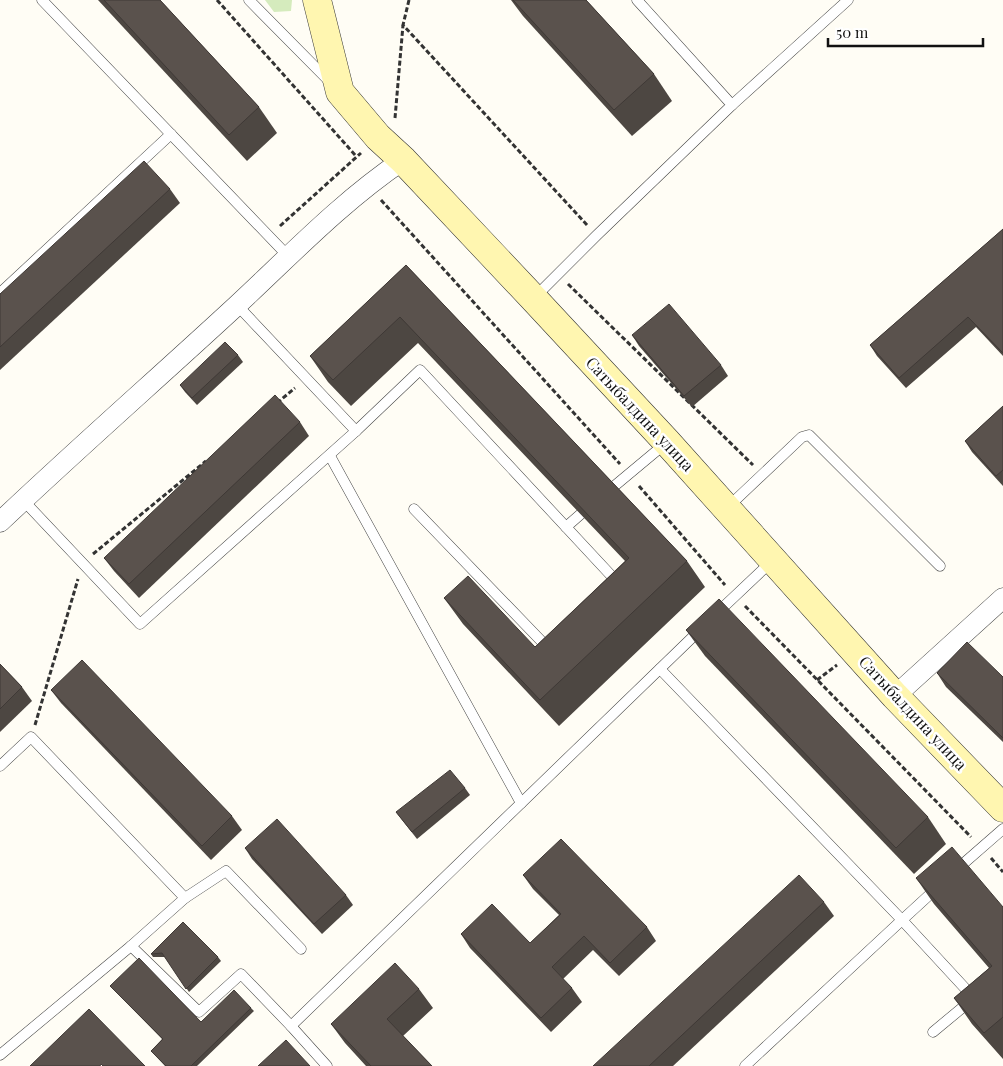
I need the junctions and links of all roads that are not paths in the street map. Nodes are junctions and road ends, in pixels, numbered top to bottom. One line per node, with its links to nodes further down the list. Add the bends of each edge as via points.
1 (42, 0): 8 (lane)
2 (249, 0): 6 (lane)
3 (317, 0): 6 (street, Сатыбалдина улица)
4 (637, 0): 7 (lane)
5 (848, 0): 7 (lane)
6 (340, 92): 9 (street, Сатыбалдина улица, via 378,137)
7 (732, 106): 12 (lane, via 596,235)
8 (171, 134): 10 (lane); 11 (lane)
9 (403, 160): 10 (street, via 367,184); 12 (street, Сатыбалдина улица)
10 (287, 255): 13 (street)
11 (0, 293)
12 (534, 299): 15 (street, Сатыбалдина улица)
13 (237, 305): 14 (lane); 17 (street)
14 (356, 431): 16 (lane); 21 (lane, via 420,370)
15 (666, 442): 19 (street, Сатыбалдина улица); 21 (lane)
16 (330, 456): 17 (lane, via 140,624); 30 (lane)
17 (24, 500): 20 (street)
18 (414, 509): 26 (lane, via 548,648)
19 (727, 509): 22 (street, Сатыбалдина улица); 23 (lane, via 802,437 813,437)
20 (0, 522)
21 (566, 527): 24 (lane, via 620,585)
22 (773, 560): 27 (lane); 28 (street, Сатыбалдина улица)
23 (940, 566)
24 (612, 592)
25 (1003, 598): 28 (street)
26 (556, 642)
27 (660, 669): 30 (lane); 34 (lane)
28 (895, 696): 31 (street, Сатыбалдина улица)
29 (0, 766): 33 (lane, via 32,737)
30 (521, 803): 37 (lane)
31 (1003, 808)
32 (1003, 829): 34 (lane)
33 (185, 898): 35 (lane); 36 (lane, via 226,871)
34 (902, 920): 38 (lane, via 974,998); 41 (lane)
35 (132, 946): 37 (lane, via 200,1012 242,974); 39 (lane)
36 (301, 949)
37 (291, 1026): 40 (lane)
38 (933, 1032)
39 (0, 1055)
40 (327, 1066)
41 (745, 1066)

